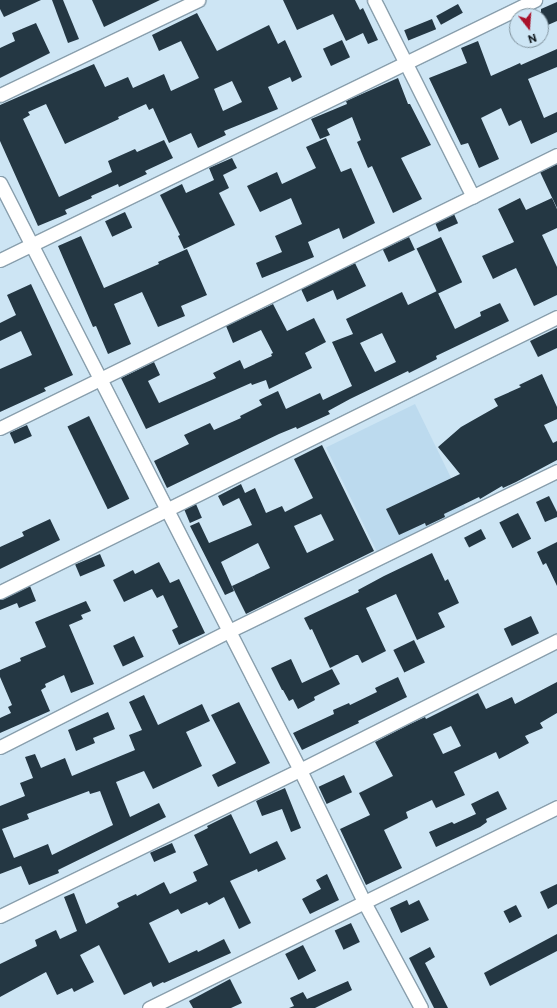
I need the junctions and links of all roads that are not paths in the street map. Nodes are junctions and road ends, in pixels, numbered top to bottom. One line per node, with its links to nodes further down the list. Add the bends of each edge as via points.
1 (198, 0): 5 (street)
2 (374, 0): 4 (street)
3 (535, 0): 4 (street)
4 (405, 63): 8 (street); 9 (street)
5 (0, 95)
6 (557, 155): 8 (street)
7 (0, 183): 9 (street)
8 (473, 197): 12 (street)
9 (31, 245): 10 (street); 12 (street)
10 (0, 260)
11 (557, 317): 15 (street)
12 (100, 380): 13 (street); 15 (street)
13 (0, 428)
14 (557, 471): 17 (street)
15 (166, 510): 16 (street); 17 (street)
16 (0, 592)
17 (229, 631): 19 (street); 20 (street)
18 (557, 641): 20 (street)
19 (0, 746)
20 (300, 770): 22 (street); 23 (street)
21 (557, 807): 22 (street)
22 (364, 902): 24 (street); 25 (street)
23 (0, 916)
24 (149, 1008)
25 (421, 1008)

